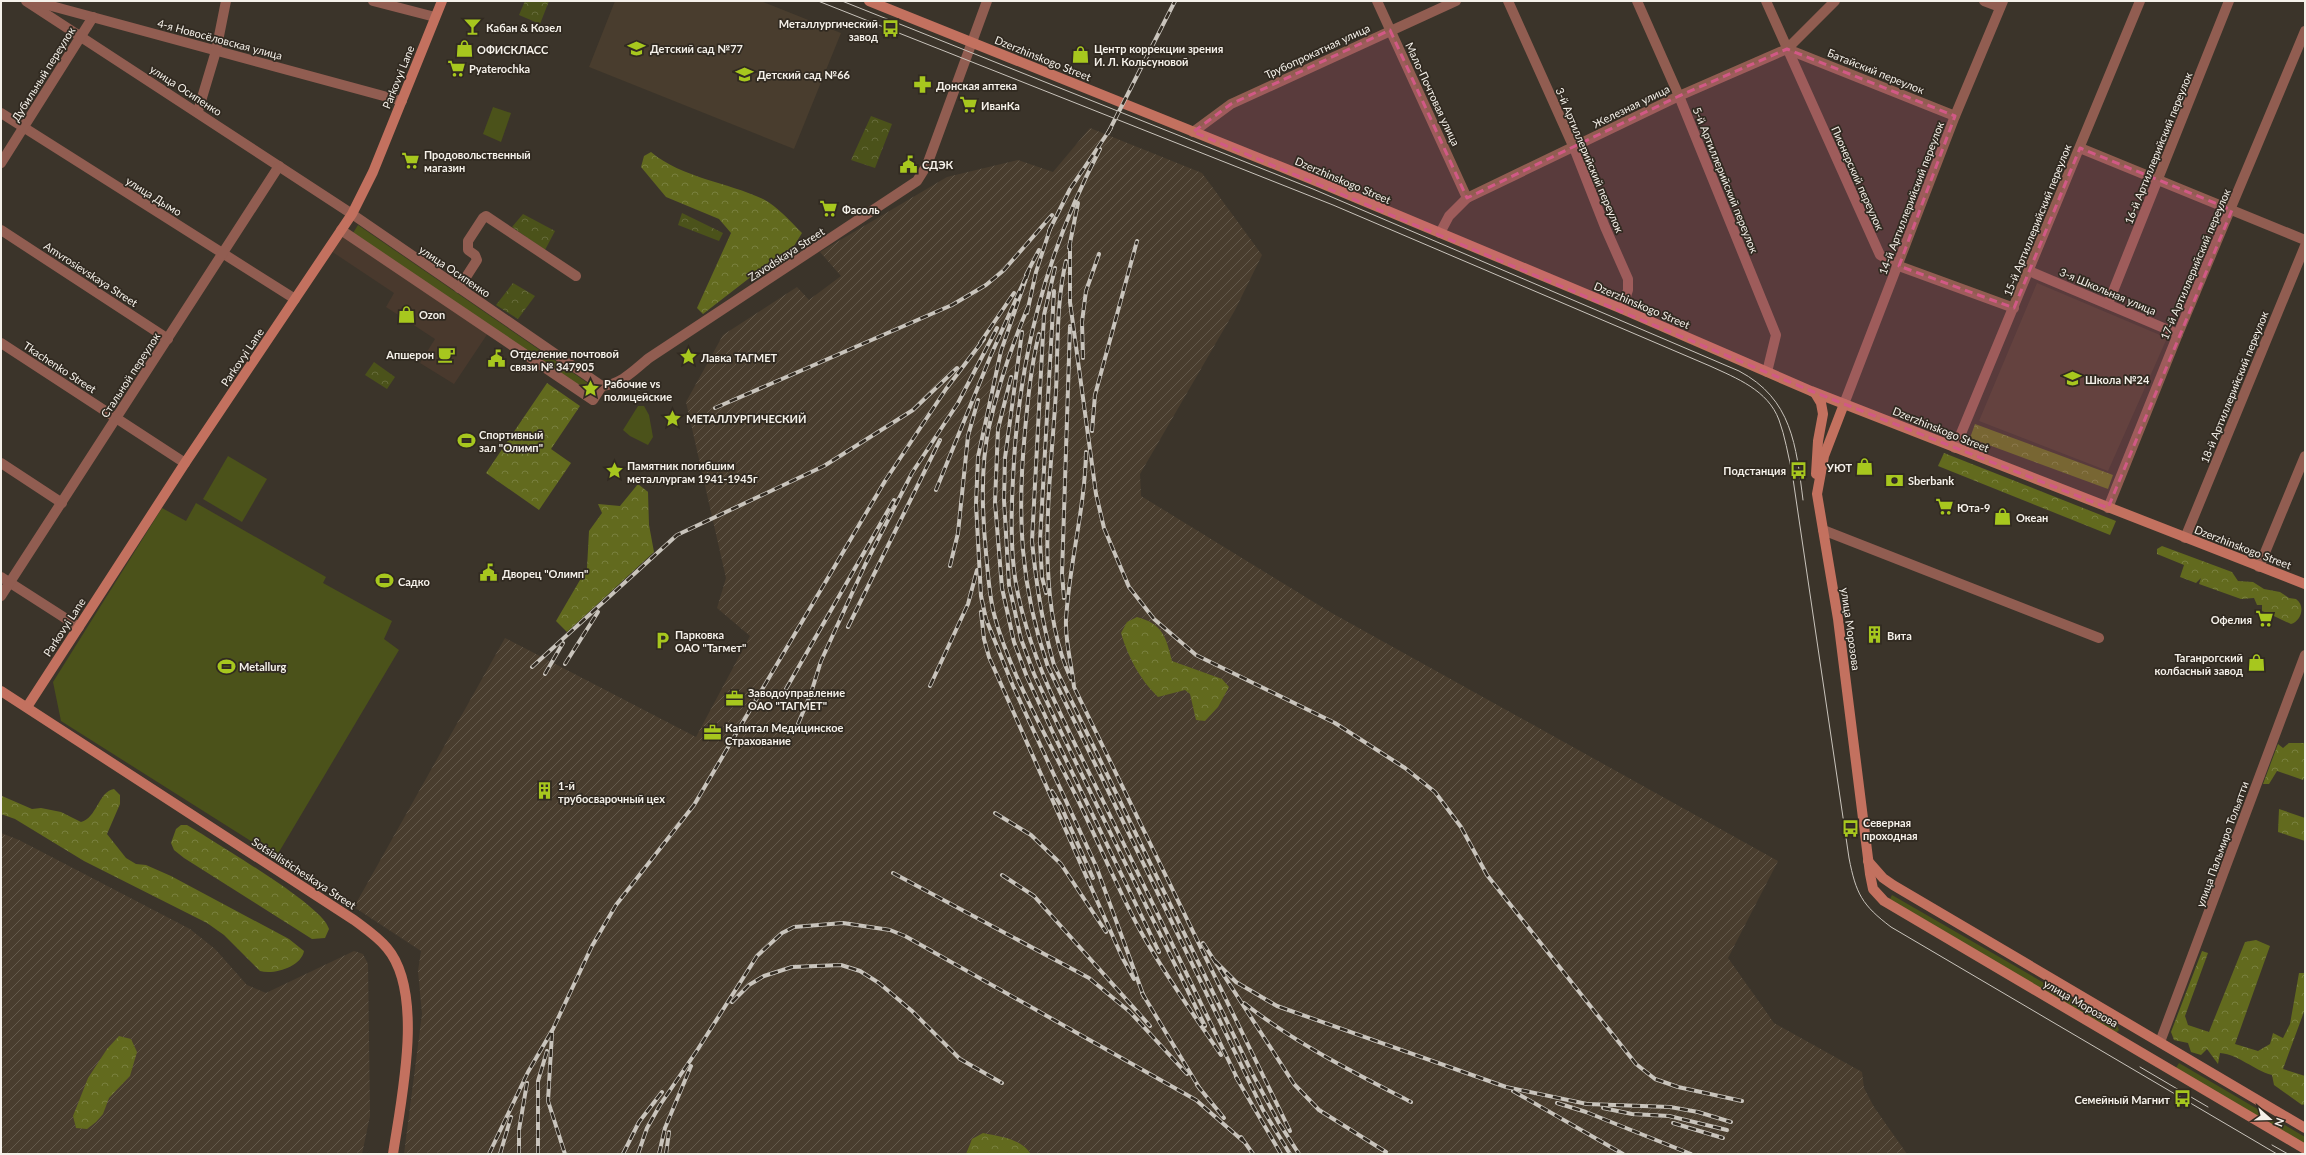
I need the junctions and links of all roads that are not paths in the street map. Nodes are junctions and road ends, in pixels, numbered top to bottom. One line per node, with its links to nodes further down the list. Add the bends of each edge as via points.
1 (26, 1): 22 (street, улица Осипенко)
2 (33, 1): 18 (street, 4-я Новосёловская улица)
3 (226, 1): 25 (street)
4 (374, 1): 19 (street)
5 (442, 1): 19 (main road, Parkovyi Lane)
6 (868, 1): 23 (main road, Dzerzhinskogo Street)
7 (987, 1): 23 (street)
8 (1377, 1): 20 (street, Мало-Почтовая улица)
9 (1456, 1): 20 (street, Трубопрокатная улица)
10 (1508, 1): 33 (street, 3-й Артиллерийский переулок)
11 (1637, 1): 26 (street, 5-й Артиллерийский переулок)
12 (1766, 1): 24 (street, Пионерский переулок)
13 (1836, 1): 24 (street, Железная улица)
14 (1984, 1): 17 (street)
15 (2140, 1): 34 (street, 15-й Артиллерийский переулок)
16 (2229, 1): 37 (street, 16-й Артиллерийский переулок)
17 (2002, 4): 30 (street, 14-й Артиллерийский переулок)
18 (93, 17): 22 (street, Дубильный переулок); 25 (street, 4-я Новосёловская улица)
19 (435, 17): 27 (main road, Parkovyi Lane)
20 (1390, 30): 32 (street, Трубопрокатная улица, via 1232,104); 38 (street, Мало-Почтовая улица)
21 (2305, 31): 39 (street, 17-й Артиллерийский переулок)
22 (81, 37): 28 (street, улица Осипенко); 31 (street, Дубильный переулок)
23 (972, 42): 32 (main road, Dzerzhinskogo Street); 59 (street, Zavodskaya Street, via 927,165 917,181 649,358 623,379)
24 (1787, 49): 26 (street, Железная улица); 30 (street, Батайский переулок); 47 (street, Пионерский переулок, via 1880,255)
25 (216, 51): 27 (street, 4-я Новосёловская улица); 28 (street)
26 (1679, 96): 33 (street, Железная улица); 58 (street, 5-й Артиллерийский переулок, via 1776,335)
27 (402, 101): 40 (main road, Parkovyi Lane, via 373,172)
28 (198, 112): 36 (street, улица Осипенко)
29 (1, 113): 31 (street, улица Дымо)
30 (1955, 116): 47 (street, 14-й Артиллерийский переулок)
31 (24, 128): 35 (street, Дубильный переулок); 46 (street, улица Дымо)
32 (1193, 132): 43 (main road, Dzerzhinskogo Street)
33 (1574, 148): 38 (street, Железная улица); 54 (street, 3-й Артиллерийский переулок, via 1628,279 1628,290)
34 (2080, 148): 37 (street); 48 (street, 15-й Артиллерийский переулок)
35 (1, 163)
36 (280, 166): 40 (street, улица Осипенко); 46 (street, Стальной переулок)
37 (2158, 180): 39 (street); 52 (street, 16-й Артиллерийский переулок)
38 (1467, 198): 43 (street, Железная улица, via 1449,216)
39 (2232, 210): 44 (street); 55 (street, 17-й Артиллерийский переулок)
40 (352, 214): 42 (main road, Parkovyi Lane); 50 (street, улица Осипенко)
41 (1, 230): 56 (street, Amvrosievskaya Street)
42 (341, 230): 51 (main road, Parkovyi Lane); 59 (street, via 593,400)
43 (1440, 233): 54 (main road, Dzerzhinskogo Street)
44 (2305, 240)
45 (2305, 246): 71 (street, 18-й Артиллерийский переулок)
46 (223, 253): 51 (street, улица Дымо); 56 (street, Стальной переулок)
47 (1899, 266): 53 (street, Пионерский переулок); 61 (street, 14-й Артиллерийский переулок)
48 (2029, 271): 52 (street, 3-я Школьная улица); 53 (street, 15-й Артиллерийский переулок)
49 (576, 276): 50 (street, via 486,216 468,241 468,250 477,260)
50 (458, 288): 59 (street, улица Осипенко)
51 (295, 299): 66 (main road, Parkovyi Lane)
52 (2108, 304): 55 (street, 3-я Школьная улица)
53 (2014, 308): 63 (street, 15-й Артиллерийский переулок)
54 (1622, 309): 58 (main road, Dzerzhinskogo Street)
55 (2178, 334): 69 (street, 17-й Артиллерийский переулок)
56 (168, 339): 62 (street, Стальной переулок)
57 (1, 343): 62 (street, Tkachenko Street)
58 (1767, 372): 60 (main road, Dzerzhinskogo Street)
59 (602, 386)
60 (1815, 392): 61 (main road, Dzerzhinskogo Street); 67 (main road, via 1823,414 1816,460)
61 (1844, 404): 63 (main road, Dzerzhinskogo Street); 67 (main road, улица Морозова, via 1824,456)
62 (116, 418): 66 (street, Tkachenko Street); 68 (street, Стальной переулок)
63 (1955, 448): 69 (main road, Dzerzhinskogo Street)
64 (2305, 456): 72 (street)
65 (1, 463): 68 (street)
66 (185, 463): 76 (main road, Parkovyi Lane)
67 (1817, 494): 70 (main road, улица Морозова)
68 (62, 502): 73 (street, Стальной переулок)
69 (2108, 508): 71 (main road, Dzerzhinskogo Street)
70 (1823, 530): 77 (street); 81 (main road, улица Морозова, via 1838,620)
71 (2185, 538): 72 (main road, Dzerzhinskogo Street)
72 (2259, 566): 74 (main road, Dzerzhinskogo Street)
73 (5, 580): 75 (street, Стальной переулок); 76 (street)
74 (2305, 584)
75 (1, 596)
76 (79, 627): 80 (main road, Parkovyi Lane)
77 (2099, 638)
78 (2305, 655): 84 (street, улица Пальмиро Тольятти)
79 (1, 691): 80 (main road, Sotsialisticheskaya Street)
80 (27, 707): 88 (main road, Sotsialisticheskaya Street, via 354,920 388,948 402,976 407,1002 406,1060)
81 (1868, 861): 82 (main road, улица Морозова); 83 (main road, улица Морозова)
82 (1883, 878): 83 (main road); 84 (main road, улица Морозова)
83 (1872, 884): 85 (main road, улица Морозова, via 1875,893 1884,901)
84 (2160, 1042): 85 (main road); 86 (main road, улица Морозова)
85 (2154, 1060): 87 (main road, улица Морозова)
86 (2305, 1128)
87 (2305, 1149)
88 (393, 1154)

